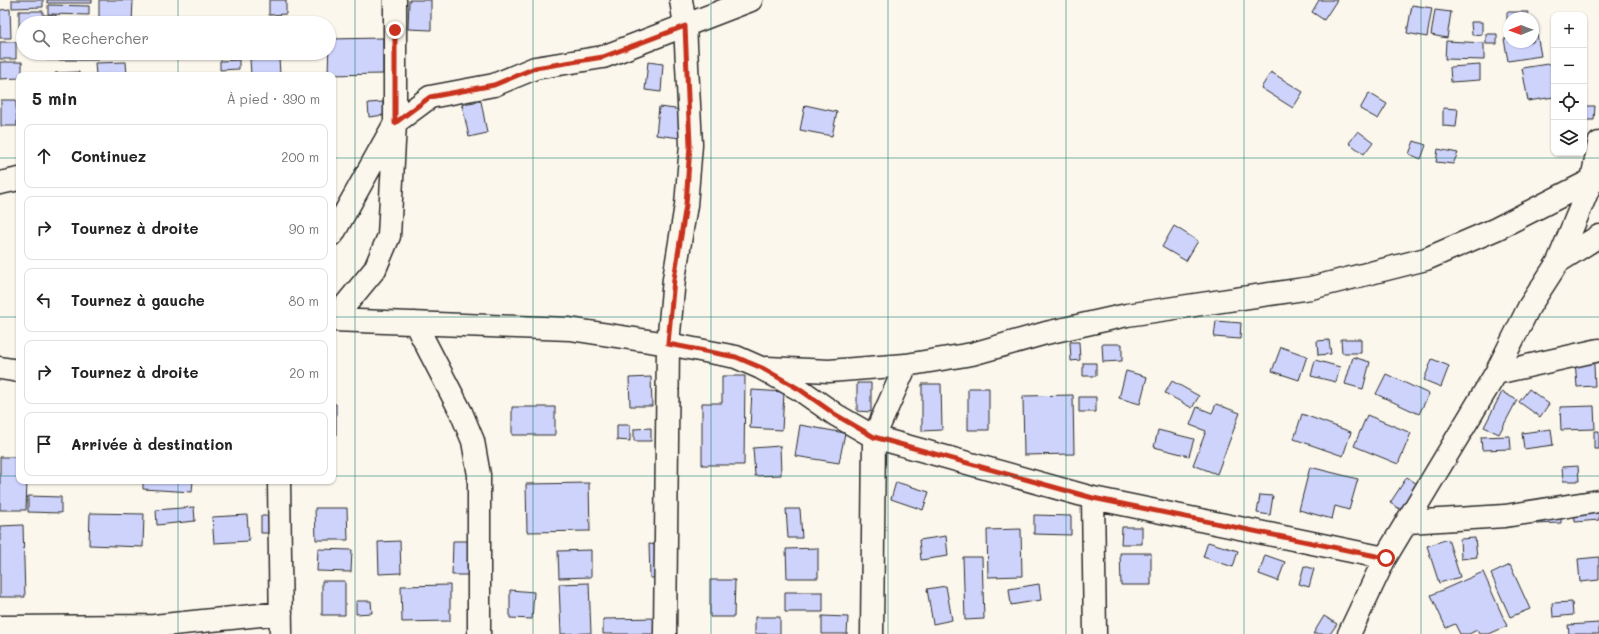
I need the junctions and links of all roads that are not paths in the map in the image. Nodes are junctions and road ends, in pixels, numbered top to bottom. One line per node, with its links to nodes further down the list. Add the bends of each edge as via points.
1 (395, 0): 5 (street)
2 (680, 0): 4 (street)
3 (751, 0): 4 (street)
4 (685, 26): 5 (street, via 603,57 535,68 494,85 430,97); 16 (street, via 690,145 686,205 674,279)
5 (395, 123): 10 (street); 13 (street, via 389,236 375,269)
6 (1599, 143): 8 (street)
7 (16, 180): 9 (street)
8 (1595, 180): 12 (street); 18 (street, via 1496,229 1426,259 1311,288 1127,315 1046,333 972,354)
9 (0, 183)
10 (336, 229)
11 (1599, 236): 12 (street)
12 (1558, 262): 22 (street, via 1529,307)
13 (336, 316)
14 (336, 320): 15 (street)
15 (415, 323): 16 (street, via 570,329); 31 (street, via 461,412 473,441 479,475)
16 (668, 344): 20 (street, via 736,357); 32 (street)
17 (1599, 350): 22 (street)
18 (906, 365): 20 (street, via 829,370); 23 (street)
19 (0, 368): 21 (street)
20 (762, 368): 23 (street)
21 (16, 371)
22 (1496, 373): 27 (street)
23 (874, 437): 25 (street); 33 (street)
24 (279, 484): 29 (street)
25 (1093, 498): 28 (street); 34 (street)
26 (1599, 501): 27 (street, via 1505,516)
27 (1408, 522): 28 (street)
28 (1386, 558): 35 (street)
29 (281, 624): 30 (street)
30 (0, 627)
31 (479, 634)
32 (665, 634)
33 (872, 634)
34 (1095, 634)
35 (1349, 634)

